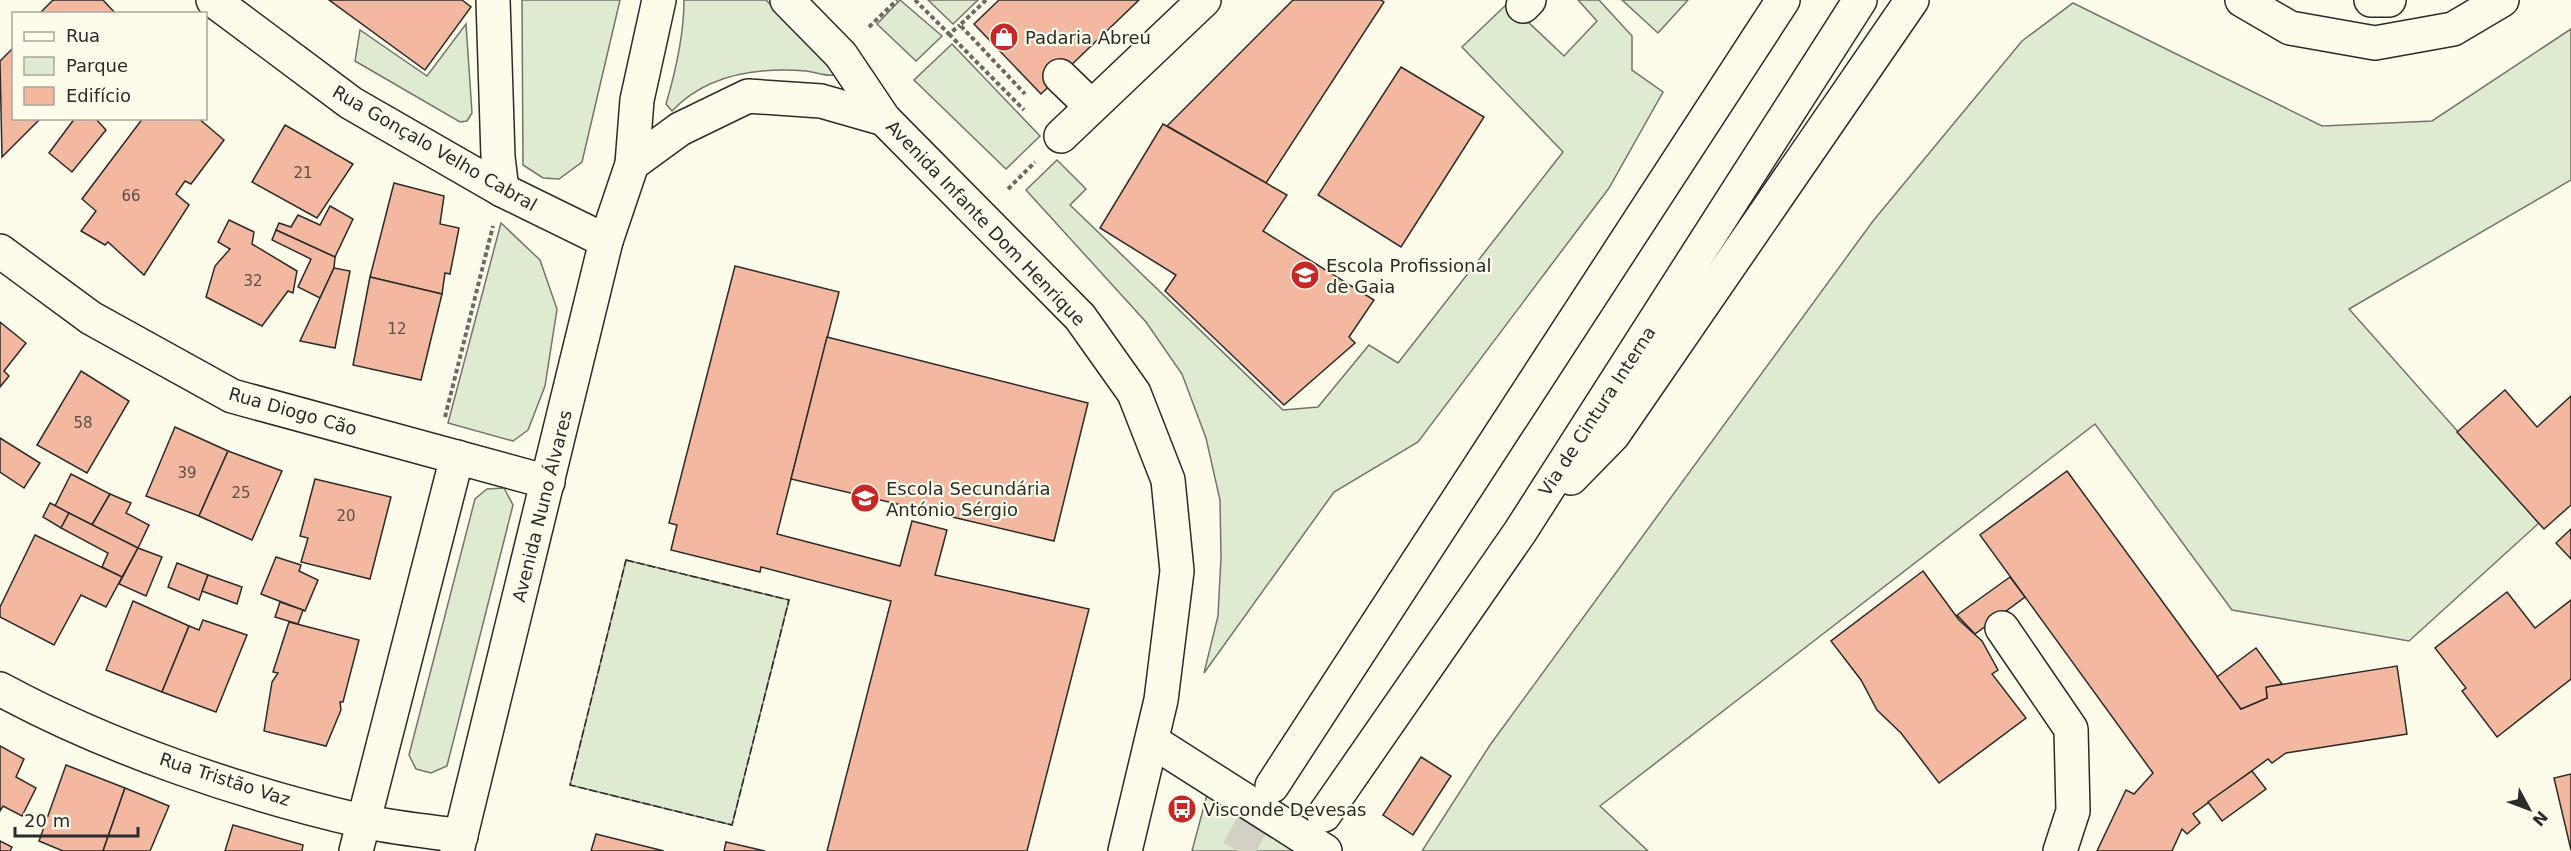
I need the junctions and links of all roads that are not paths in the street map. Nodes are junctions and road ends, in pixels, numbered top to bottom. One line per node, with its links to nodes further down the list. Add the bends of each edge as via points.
1 (213, 0): 18 (main road, Rua Gonçalo Velho Cabral, via 351,103)
2 (493, 0): 18 (main road)
3 (659, 0): 17 (main road, Avenida Nuno Álvares, via 637,100)
4 (787, 0): 15 (main road, Avenida Infante Dom Henrique, via 841,55)
5 (1204, 0): 14 (main road)
6 (1783, 0): 27 (main road)
7 (1860, 0): 23 (main road, Via de Cintura Interna)
8 (1912, 0): 23 (main road, via 1613,435)
9 (2242, 0): 12 (main road, via 2289,28 2376,43 2453,29)
10 (2371, 0): 11 (main road)
11 (2390, 0)
12 (2502, 0)
13 (1060, 76): 14 (main road)
14 (1091, 106): 16 (main road)
15 (884, 119): 17 (main road, via 821,101 748,96 680,129); 26 (main road, Avenida Infante Dom Henrique, via 1080,317 1134,393 1168,480 1178,571)
16 (1060, 136)
17 (632, 164): 19 (main road, Avenida Nuno Álvares)
18 (502, 190): 19 (main road, Rua Gonçalo Velho Cabral)
19 (606, 241): 22 (main road, Avenida Nuno Álvares)
20 (0, 251): 21 (main road, Rua Diogo Cão, via 91,318 232,396)
21 (446, 454): 22 (main road, Rua Diogo Cão); 29 (main road)
22 (548, 482): 30 (main road, Avenida Nuno Álvares)
23 (1520, 532): 28 (main road, Via de Cintura Interna)
24 (2002, 628): 33 (main road, via 2071,729 2073,811)
25 (0, 688): 29 (main road, Rua Tristão Vaz, via 49,715)
26 (1152, 741): 31 (main road, Avenida Infante Dom Henrique); 32 (main road)
27 (1272, 786)
28 (1324, 816)
29 (360, 836): 30 (main road, Rua Tristão Vaz)
30 (459, 843)
31 (1125, 851)
32 (1325, 851)
33 (2060, 851)

